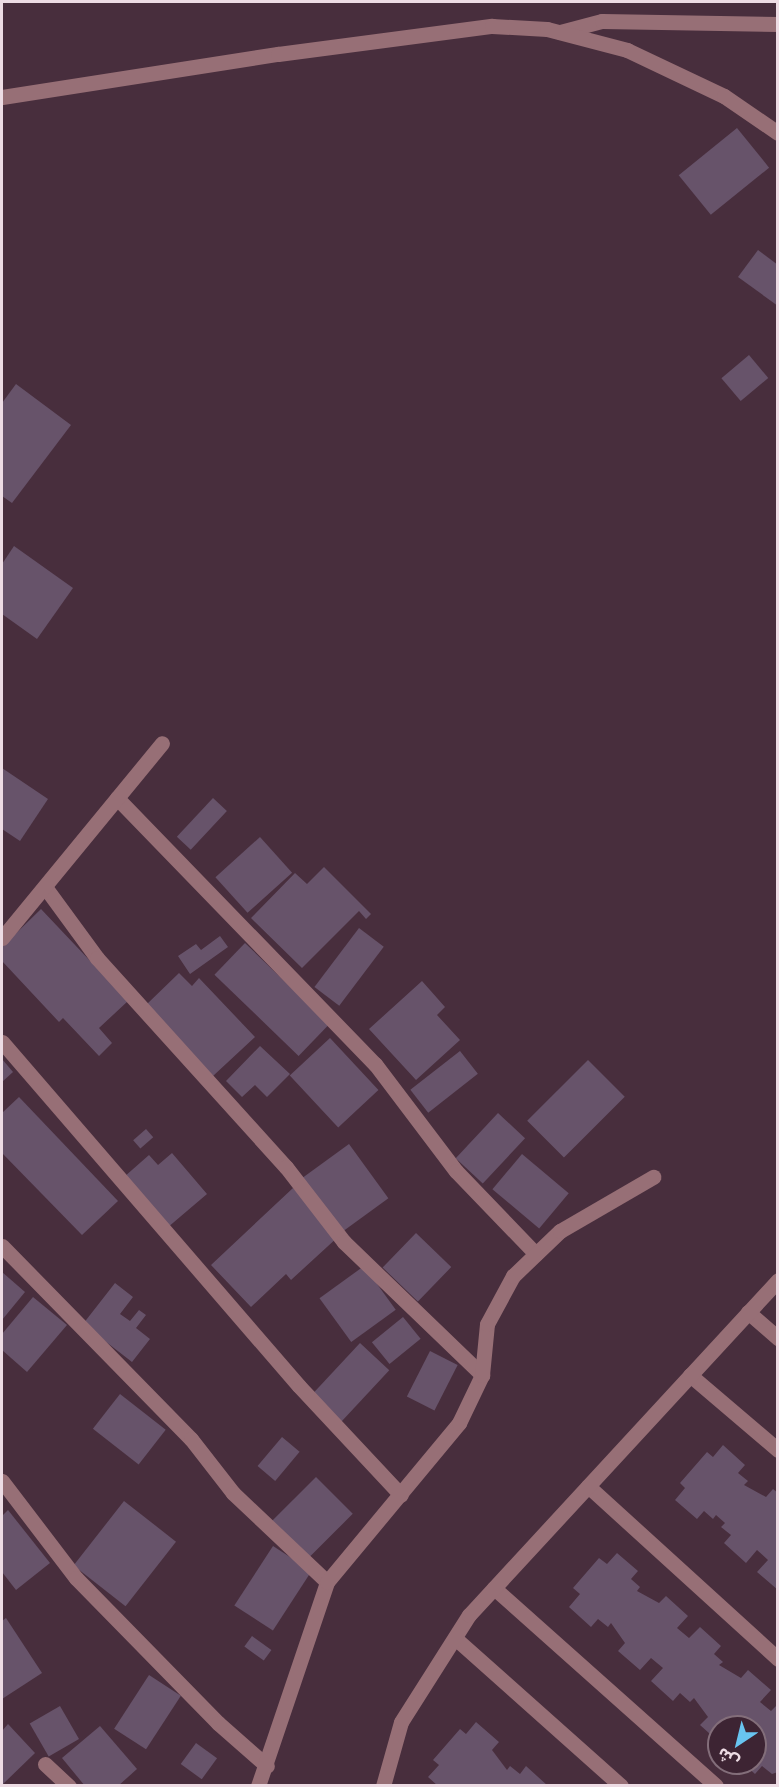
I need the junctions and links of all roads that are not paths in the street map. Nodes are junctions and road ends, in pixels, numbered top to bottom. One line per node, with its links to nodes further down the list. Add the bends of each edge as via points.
1 (777, 24): 2 (street, via 602,21)
2 (560, 33): 3 (street, via 492,26); 4 (street, via 627,50 724,96)
3 (2, 97)
4 (777, 133)
5 (162, 743): 6 (street)
6 (117, 798): 7 (street); 12 (street, via 375,1064 456,1171)
7 (45, 887): 8 (street); 16 (street, via 97,958 286,1167 345,1242)
8 (2, 938)
9 (2, 1042): 21 (street, via 299,1386)
10 (653, 1177): 12 (street, via 560,1231)
11 (2, 1245): 22 (street, via 191,1439 233,1493)
12 (536, 1254): 16 (street, via 513,1276 487,1324)
13 (777, 1280): 14 (street)
14 (748, 1312): 15 (street); 17 (street)
15 (777, 1338)
16 (482, 1375): 21 (street, via 459,1424)
17 (690, 1375): 18 (street); 20 (street)
18 (777, 1450)
19 (2, 1481): 27 (street, via 76,1578 218,1723)
20 (588, 1486): 23 (street); 25 (street)
21 (401, 1495): 22 (street)
22 (327, 1582): 27 (street)
23 (494, 1588): 24 (street); 32 (street)
24 (455, 1638): 30 (street, via 401,1722); 31 (street)
25 (777, 1659)
26 (45, 1764): 28 (street)
27 (267, 1766): 29 (street)
28 (69, 1785)
29 (258, 1785)
30 (383, 1785)
31 (621, 1785)
32 (716, 1785)

